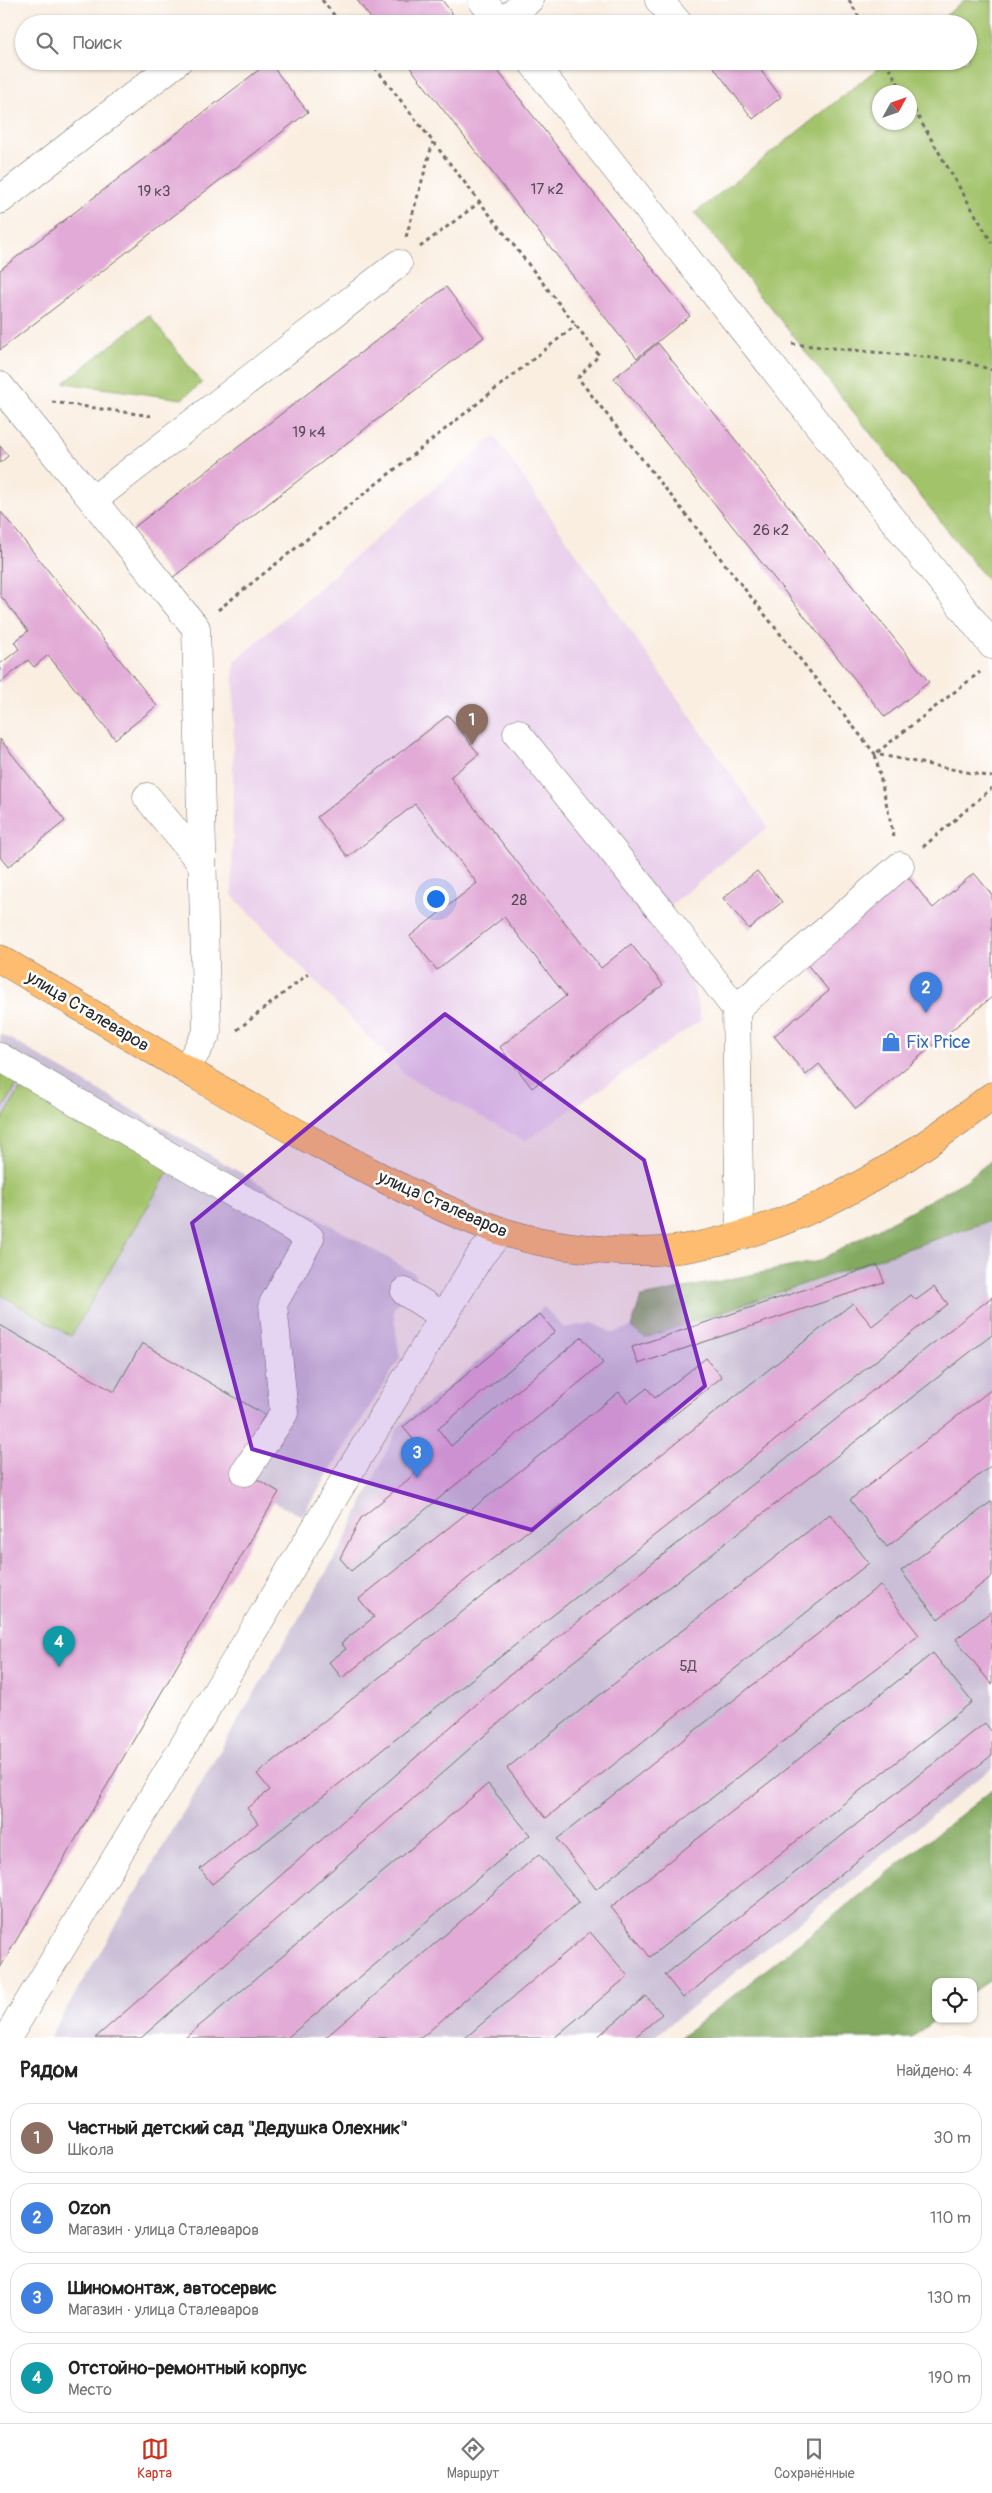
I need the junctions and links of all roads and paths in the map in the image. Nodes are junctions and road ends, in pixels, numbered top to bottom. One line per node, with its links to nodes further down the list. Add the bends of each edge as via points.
1 (322, 0): 6 (path)
2 (482, 0): 7 (lane)
3 (529, 0): 8 (lane)
4 (659, 0): 9 (lane)
5 (848, 0): 10 (path)
6 (334, 15)
7 (494, 15)
8 (512, 15)
9 (672, 15)
10 (857, 15)
11 (166, 70): 18 (lane)
12 (377, 70): 17 (path)
13 (538, 70): 23 (lane)
14 (890, 70): 15 (path)
15 (899, 85)
16 (917, 115): 20 (path)
17 (433, 142): 19 (path); 21 (path)
18 (0, 200)
19 (480, 202): 21 (path); 22 (path)
20 (992, 243)
21 (398, 264): 26 (lane)
22 (576, 325): 28 (path); 31 (path, via 599,355 578,378)
23 (751, 339): 24 (path, via 962,361); 29 (lane)
24 (992, 370)
25 (4, 390): 26 (path); 27 (lane)
26 (193, 422): 27 (lane)
27 (92, 500): 28 (lane)
28 (196, 628): 35 (lane)
29 (988, 656): 31 (path)
30 (517, 733): 39 (lane)
31 (875, 754): 32 (path); 36 (path)
32 (992, 777)
33 (992, 788): 36 (path)
34 (147, 797): 35 (lane)
35 (202, 864): 42 (lane, via 206,1033)
36 (900, 866): 39 (lane)
37 (0, 959): 42 (main road, улица Сталеваров)
38 (308, 974): 40 (path)
39 (736, 1009): 45 (lane)
40 (236, 1031)
41 (0, 1056): 48 (lane, via 310,1238 273,1304 284,1413)
42 (186, 1069): 44 (main road, улица Сталеваров, via 376,1175)
43 (992, 1096): 45 (main road, улица Сталеваров, via 946,1132 834,1200)
44 (501, 1231): 45 (main road, улица Сталеваров, via 579,1247 639,1251 691,1248); 47 (lane, via 480,1256)
45 (740, 1236)
46 (405, 1292): 47 (lane)
47 (443, 1316): 49 (lane)
48 (245, 1472)
49 (7, 2038)

